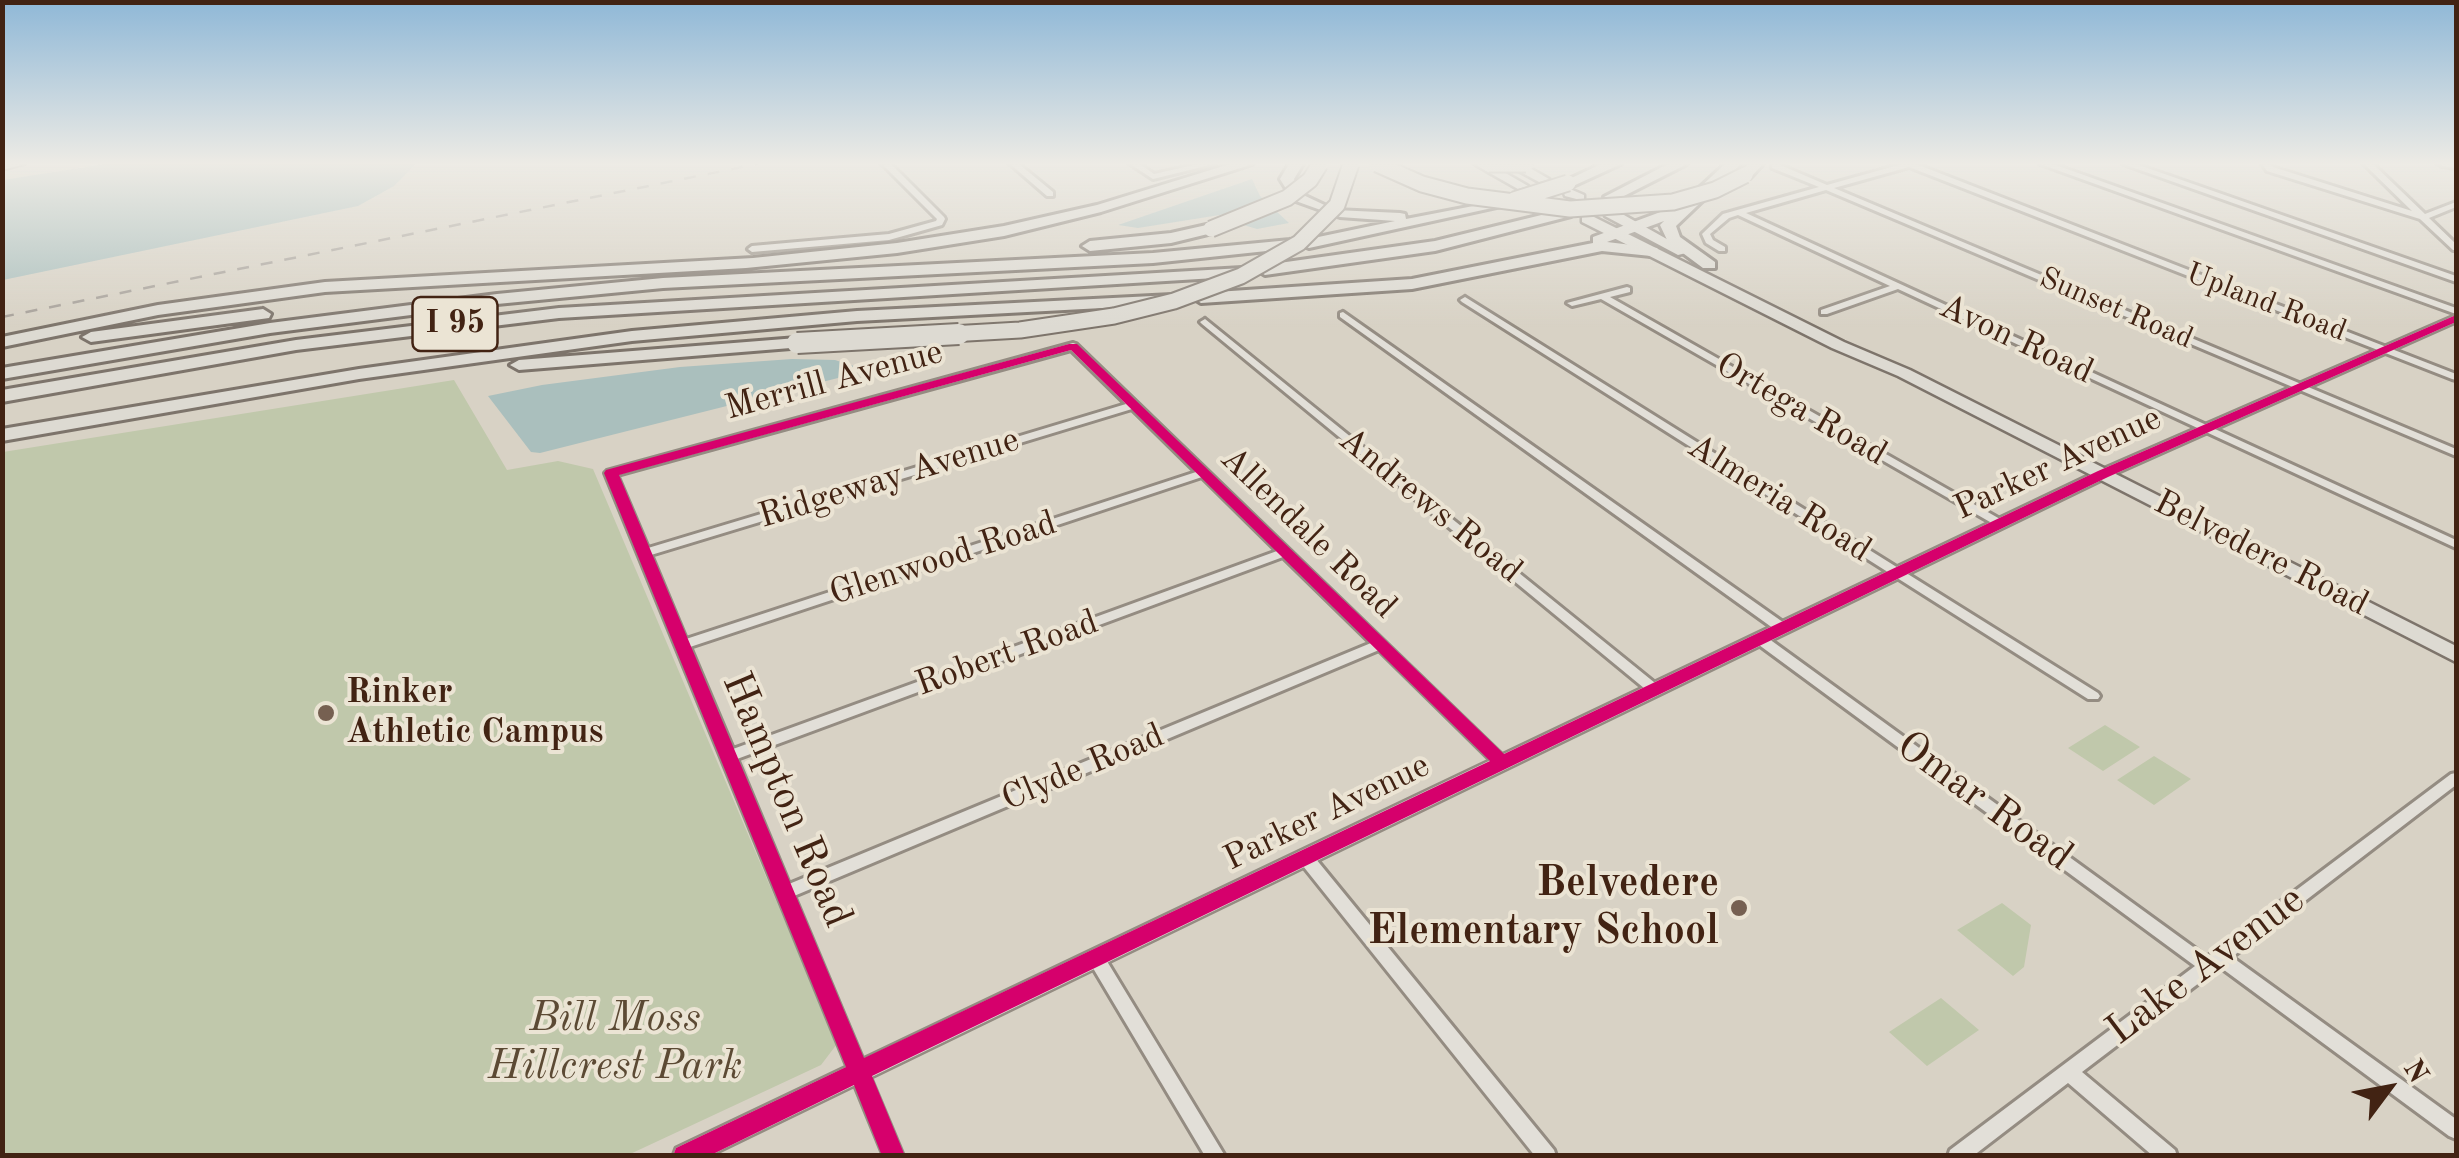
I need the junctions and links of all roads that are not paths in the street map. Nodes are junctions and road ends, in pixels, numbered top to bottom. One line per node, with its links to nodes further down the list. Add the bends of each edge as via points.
1 (940, 218): 25 (street, via 939,224 890,237)
2 (1059, 218): 25 (highway, via 875,251)
3 (1237, 218): 25 (highway, bridge, via 1171,238 1107,245)
4 (1325, 218): 55 (highway, bridge, via 1259,267 1184,298 1114,316 1046,327 490,368)
5 (1427, 218): 20 (highway)
6 (1545, 218): 28 (highway, via 1410,251)
7 (1593, 218): 19 (main road, Belvedere Road)
8 (1625, 218): 18 (main road, Belvedere Road)
9 (1659, 218): 18 (highway)
10 (1675, 218): 26 (highway, via 1668,233)
11 (1724, 218): 23 (street, via 1706,234)
12 (1751, 218): 31 (street, Avon Road)
13 (1899, 218): 51 (street, Sunset Road)
14 (2046, 218): 46 (street, Upland Road)
15 (2191, 218): 42 (street)
16 (2283, 218): 30 (street)
17 (2425, 218): 22 (street)
18 (1636, 227): 19 (highway); 26 (main road, Belvedere Road)
19 (1616, 234): 24 (main road, Belvedere Road); 27 (highway)
20 (1309, 242)
21 (1290, 245): 33 (highway, I 95)
22 (2456, 248)
23 (1722, 249)
24 (1651, 251): 27 (highway, via 1609,246); 48 (main road, Belvedere Road)
25 (749, 256): 44 (highway, via 300,290)
26 (1709, 265): 48 (main road, Belvedere Road)
27 (1508, 266): 36 (highway, via 1394,286)
28 (1265, 270)
29 (1242, 272): 34 (highway, I 95)
30 (2456, 278)
31 (1899, 286): 40 (street); 56 (street, Avon Road)
32 (1627, 290): 35 (street)
33 (575, 292): 47 (highway, via 519,289 411,298); 49 (highway, I 95, via 341,318)
34 (912, 292): 52 (highway, I 95, via 474,322); 54 (highway, via 407,343)
35 (1602, 296): 39 (street); 62 (street, Ortega Road)
36 (1201, 298)
37 (1172, 300): 55 (highway, via 857,316 616,338)
38 (1466, 300): 66 (street, Almeria Road)
39 (1572, 304)
40 (1824, 312)
41 (1342, 315): 67 (street)
42 (2456, 315): 46 (street, Parker Avenue)
43 (1205, 322): 72 (street, Andrews Road)
44 (2, 342)
45 (1073, 346): 53 (street, Allendale Road); 59 (street, Merrill Avenue)
46 (2386, 350): 50 (street, Upland Road); 51 (street, Parker Avenue)
47 (2, 351)
48 (1904, 373): 61 (main road, Belvedere Road)
49 (2, 374)
50 (2456, 377)
51 (2301, 387): 56 (street, Parker Avenue); 58 (street, Sunset Road)
52 (2, 396)
53 (1134, 405): 60 (street, Allendale Road); 64 (street, Ridgeway Avenue)
54 (2, 410)
55 (55, 426): 57 (highway)
56 (2207, 428): 61 (street, Parker Avenue); 63 (street, Avon Road)
57 (2, 435)
58 (2456, 452)
59 (611, 473): 64 (street, Hampton Road)
60 (1203, 473): 65 (street, Allendale Road); 69 (street, Glenwood Road)
61 (2104, 474): 62 (street, Parker Avenue); 71 (main road, Belvedere Road)
62 (2001, 523): 66 (street, Parker Avenue)
63 (2456, 544)
64 (644, 552): 69 (street, Hampton Road)
65 (1284, 552): 70 (street, Allendale Road); 74 (street, Robert Road)
66 (1897, 573): 67 (street, Parker Avenue); 73 (street, Almeria Road)
67 (1782, 628): 68 (street, Parker Avenue)
68 (1760, 639): 72 (street, Parker Avenue); 80 (street, Omar Road)
69 (683, 645): 74 (street, Hampton Road)
70 (1379, 645): 75 (street, Allendale Road); 78 (street, Clyde Road)
71 (2456, 655)
72 (1655, 690): 75 (street, Parker Avenue)
73 (2093, 696)
74 (730, 756): 78 (street, Hampton Road)
75 (1502, 762): 77 (street, Parker Avenue)
76 (2456, 778): 80 (street, Lake Avenue)
77 (1306, 857): 79 (street, Parker Avenue); 87 (street)
78 (786, 892): 81 (street, Hampton Road)
79 (1096, 958): 81 (street, Parker Avenue); 86 (street)
80 (2213, 961): 82 (street, Lake Avenue); 83 (street, Omar Road)
81 (861, 1071): 84 (street, Parker Avenue); 85 (street, Hampton Road)
82 (2068, 1071): 88 (street, Lake Avenue); 89 (street)
83 (2456, 1130)
84 (684, 1156)
85 (894, 1156)
86 (1216, 1156)
87 (1547, 1156)
88 (1957, 1156)
89 (2168, 1156)

